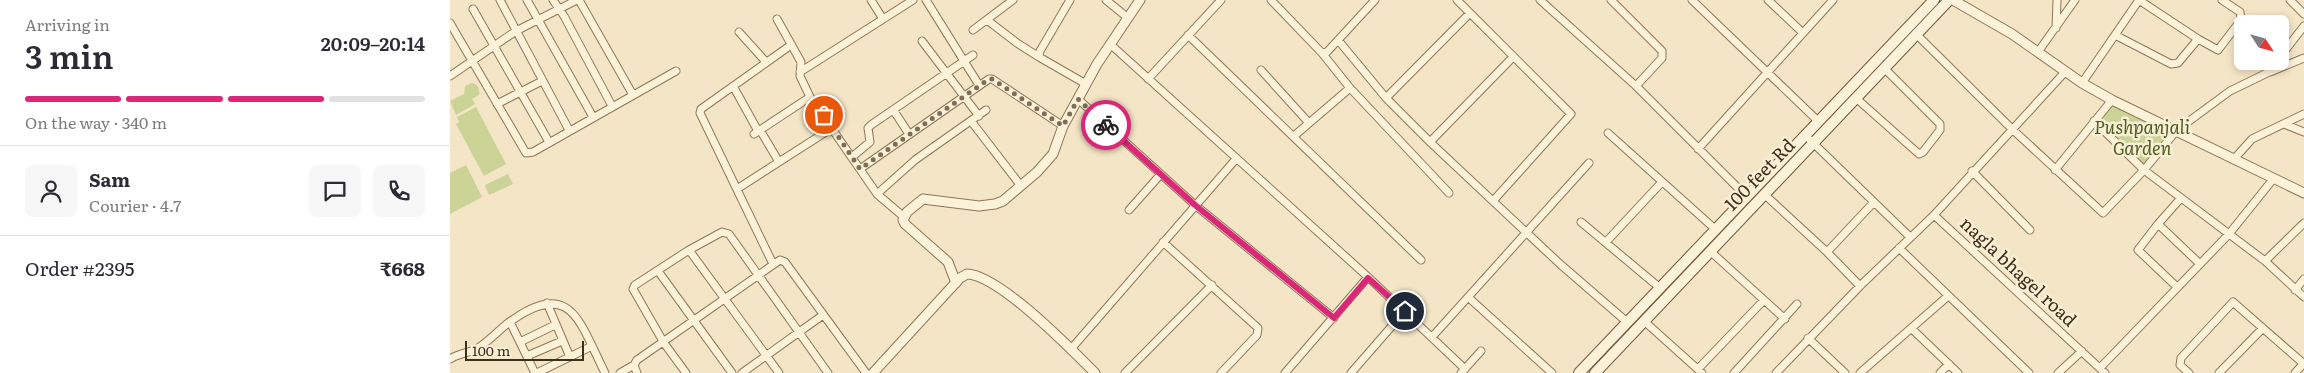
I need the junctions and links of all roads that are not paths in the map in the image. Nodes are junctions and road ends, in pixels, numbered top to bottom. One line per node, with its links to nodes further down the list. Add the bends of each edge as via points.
1 (500, 0): 41 (street)
2 (527, 0): 35 (street)
3 (553, 0): 29 (street)
4 (578, 0): 29 (street); 83 (street)
5 (912, 0): 34 (street)
6 (926, 0): 63 (street)
7 (1012, 0): 36 (street)
8 (1070, 0): 58 (street)
9 (1106, 0): 32 (street)
10 (1140, 0): 32 (street)
11 (1221, 0): 46 (street)
12 (1271, 0): 56 (street)
13 (1374, 0): 49 (street)
14 (1457, 0): 30 (street)
15 (1540, 0): 80 (street)
16 (1611, 0): 80 (street, via 1662,51 1662,58)
17 (1692, 0): 69 (street)
18 (1768, 0): 44 (street)
19 (1833, 0): 44 (street)
20 (1934, 0): 98 (main road)
21 (1951, 0): 45 (main road, 100 feet Rd); 55 (street)
22 (2056, 0): 39 (street)
23 (2075, 0): 39 (street)
24 (2139, 0): 47 (street); 48 (street)
25 (2222, 0): 48 (street, via 2240,12 2241,20 2218,50)
26 (2290, 0): 31 (street)
27 (874, 1): 34 (street)
28 (473, 9): 54 (street)
29 (558, 9): 35 (street); 91 (street)
30 (1469, 14): 59 (street); 86 (street)
31 (2304, 14)
32 (1128, 18): 51 (street)
33 (777, 19): 52 (street)
34 (883, 19): 68 (street)
35 (538, 20): 41 (street); 96 (street)
36 (988, 20): 40 (street); 58 (street)
37 (450, 23): 43 (street)
38 (2304, 26): 53 (street)
39 (2056, 28): 55 (street)
40 (973, 30)
41 (516, 32): 54 (street); 75 (street)
42 (739, 32): 62 (street)
43 (452, 33): 61 (street)
44 (1803, 33): 69 (street)
45 (1916, 34): 64 (main road, 100 feet Rd); 104 (street)
46 (1188, 35): 74 (street); 112 (street)
47 (2115, 35): 48 (street, via 2171,64 2178,63); 76 (street)
48 (2198, 39)
49 (1338, 40): 56 (street); 86 (street)
50 (922, 41): 72 (street)
51 (1110, 44): 74 (street); 77 (street)
52 (790, 45): 62 (street); 68 (street, via 802,62)
53 (2289, 45)
54 (495, 47): 61 (street); 82 (street)
55 (2038, 52): 70 (street)
56 (1322, 53): 81 (street)
57 (973, 55): 63 (street)
58 (1039, 57): 77 (street)
59 (1513, 57): 114 (street); 137 (street, via 1571,114)
60 (2304, 58): 71 (street)
61 (472, 62): 73 (street); 90 (street)
62 (766, 62): 79 (street)
63 (963, 62): 72 (street); 78 (street)
64 (1884, 68): 88 (main road, 100 feet Rd); 88 (street, via 1940,124 1940,130 1923,152 1919,154)
65 (1260, 70): 100 (street)
66 (2270, 70): 71 (street)
67 (676, 71): 83 (street)
68 (800, 72): 85 (street)
69 (1768, 72): 98 (street); 116 (street)
70 (2065, 72): 76 (street); 104 (street)
71 (2268, 73): 106 (street, via 2230,91)
72 (947, 74): 84 (street); 93 (street)
73 (450, 76)
74 (1148, 79): 118 (street)
75 (542, 81): 82 (street); 105 (street)
76 (2082, 83): 89 (street)
77 (1086, 84): 87 (street)
78 (979, 85): 84 (street); 102 (street, via 992,79)
79 (733, 86): 107 (street); 130 (street, via 701,109 700,114)
80 (1636, 86): 116 (street)
81 (1350, 88): 100 (street); 131 (street)
82 (522, 92): 90 (street); 113 (street)
83 (633, 95): 91 (street)
84 (963, 95): 95 (street); 110 (street)
85 (810, 97): 103 (street); 107 (street)
86 (1386, 98): 114 (street)
87 (1078, 99): 102 (street); 126 (street)
88 (1857, 99): 115 (main road, 100 feet Rd)
89 (2112, 100): 99 (street); 106 (street)
90 (497, 104): 113 (street, via 526,153)
91 (612, 106): 96 (street)
92 (986, 110): 95 (street)
93 (894, 111): 110 (street); 117 (street, via 871,126 868,130 870,142)
94 (2304, 114): 101 (street)
95 (979, 116): 97 (street)
96 (593, 117): 105 (street)
97 (970, 121): 129 (street); 133 (street, via 915,160)
98 (1818, 121): 111 (main road)
99 (2094, 121): 123 (street); 124 (street)
100 (1309, 123): 112 (street)
101 (2284, 124): 108 (street); 119 (street, via 2252,139)
102 (1063, 126): 129 (street, via 1054,154)
103 (832, 128): 117 (street); 120 (street)
104 (2012, 129): 123 (street); 125 (street)
105 (569, 130): 113 (street)
106 (2177, 130): 119 (street); 124 (street)
107 (757, 132): 120 (street)
108 (2304, 132)
109 (1608, 133): 128 (street)
110 (909, 134): 122 (street)
111 (1805, 134): 115 (street); 135 (main road)
112 (1294, 136): 157 (street)
113 (549, 142)
114 (1430, 142): 137 (street)
115 (1813, 143): 134 (main road, 100 feet Rd); 138 (street)
116 (1698, 149): 135 (street)
117 (852, 157): 122 (street)
118 (1236, 159): 139 (street); 163 (street)
119 (2234, 159): 127 (street)
120 (780, 162): 130 (street)
121 (1589, 163): 148 (street)
122 (860, 169): 133 (street)
123 (2055, 170): 124 (street, via 2103,213)
124 (2144, 170): 136 (street)
125 (1972, 171): 141 (street); 147 (street)
126 (1161, 174): 139 (street); 140 (street)
127 (2274, 178): 132 (street); 149 (street)
128 (1661, 183): 146 (street); 152 (street)
129 (1021, 186): 142 (street, via 1002,201 989,206 923,199)
130 (737, 189): 159 (street)
131 (1449, 193)
132 (2304, 193)
133 (877, 194): 142 (street)
134 (1764, 194): 155 (main road, 100 feet Rd); 156 (street)
135 (1746, 196): 146 (main road)
136 (2181, 198): 145 (street); 149 (street)
137 (1493, 201): 148 (street)
138 (1874, 202): 150 (street); 156 (street)
139 (1195, 205): 151 (street); 180 (street)
140 (1129, 210)
141 (1934, 215): 150 (street); 197 (street, nagla bhagel road)
142 (904, 217): 165 (street, via 905,224 948,262)
143 (1581, 222): 152 (street)
144 (2304, 223): 158 (street)
145 (2158, 224): 160 (street); 168 (street, via 2138,250)
146 (1715, 229): 169 (main road)
147 (2030, 230)
148 (1526, 232): 172 (street); 185 (street)
149 (2229, 234): 158 (street); 160 (street)
150 (1910, 237): 153 (street)
151 (1163, 242): 166 (street); 196 (street)
152 (1606, 242): 169 (street)
153 (1899, 248): 167 (street); 171 (street)
154 (690, 250): 161 (street); 162 (street, via 722,232 728,233); 174 (street)
155 (1710, 251): 175 (street); 183 (main road, 100 feet Rd)
156 (1827, 252): 167 (street)
157 (1421, 260)
158 (2265, 261): 170 (street)
159 (774, 264): 162 (street); 179 (street, via 780,260 785,262)
160 (2200, 264): 168 (street)
161 (658, 271): 182 (street); 194 (street, via 633,289)
162 (758, 275): 174 (street); 189 (street)
163 (1368, 278): 178 (street); 180 (street)
164 (2304, 279): 170 (street)
165 (956, 283): 196 (street, via 967,274 987,280 1034,315); 222 (street)
166 (1212, 285): 224 (street); 225 (street, via 1258,328 1257,335)
167 (1860, 286): 191 (street)
168 (2177, 287): 206 (street)
169 (1660, 288): 185 (main road)
170 (2295, 290): 173 (street)
171 (1948, 296): 188 (street); 235 (street)
172 (1468, 297): 190 (street); 227 (street)
173 (2304, 298)
174 (725, 299): 182 (street); 200 (street)
175 (1764, 300): 181 (street); 209 (street)
176 (547, 303): 184 (street); 186 (street); 195 (street, via 561,304 571,312)
177 (1797, 304): 181 (street)
178 (1405, 311): 190 (street); 211 (street)
179 (823, 315): 189 (street); 221 (street)
180 (1334, 318): 226 (street)
181 (1785, 319): 229 (street)
182 (694, 320): 194 (street); 217 (street)
183 (1644, 321): 208 (main road, 100 feet Rd); 209 (street)
184 (510, 322): 193 (street); 202 (street, via 478,348)
185 (1627, 322): 228 (main road)
186 (555, 325): 192 (street); 193 (street)
187 (2263, 328): 204 (street); 236 (street, via 2231,302 2181,358 2180,365); 237 (street)
188 (1912, 329): 203 (street); 232 (street)
189 (799, 333): 200 (street); 220 (street)
190 (1432, 337): 207 (street)
191 (1808, 338): 230 (street); 231 (street)
192 (562, 341): 199 (street); 201 (street)
193 (520, 342): 199 (street)
194 (664, 343): 205 (street); 216 (street)
195 (592, 346): 201 (street); 213 (street)
196 (1071, 349): 223 (street)
197 (2082, 350): 206 (street, nagla bhagel road); 210 (street)
198 (1481, 351): 207 (street)
199 (527, 356): 212 (street)
200 (767, 356): 218 (street); 219 (street)
201 (570, 357): 212 (street)
202 (450, 358)
203 (1949, 364): 233 (street); 234 (street)
204 (2304, 364): 238 (street)
205 (634, 365): 214 (street); 215 (street)
206 (2102, 370)
207 (1463, 371)
208 (1601, 371)
209 (1700, 371)
210 (2063, 371)
211 (1353, 372)
212 (536, 373)
213 (606, 373)
214 (620, 373)
215 (637, 373)
216 (686, 373)
217 (732, 373)
218 (742, 373)
219 (779, 373)
220 (828, 373)
221 (866, 373)
222 (873, 373)
223 (1095, 373)
224 (1125, 373)
225 (1221, 373)
226 (1285, 373)
227 (1552, 373)
228 (1579, 373)
229 (1734, 373)
230 (1776, 373)
231 (1845, 373)
232 (1860, 373)
233 (1940, 373)
234 (1958, 373)
235 (2029, 373)
236 (2190, 373)
237 (2219, 373)
238 (2295, 373)

